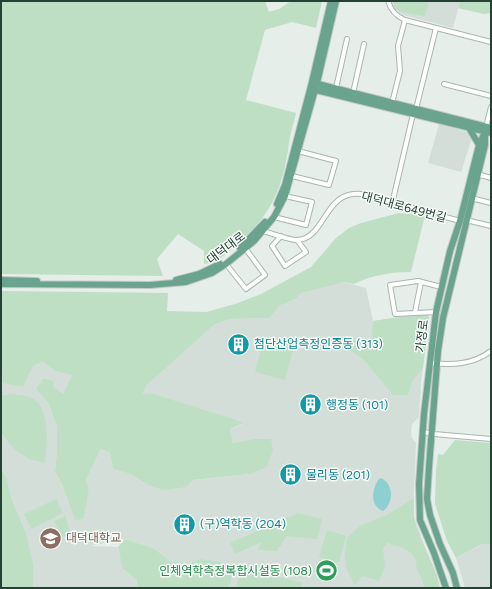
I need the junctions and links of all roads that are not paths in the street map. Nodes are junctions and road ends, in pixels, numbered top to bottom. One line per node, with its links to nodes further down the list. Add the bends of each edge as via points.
1 (331, 1): 9 (main road)
2 (336, 1): 9 (main road)
3 (388, 1): 4 (street, via 395,14)
4 (405, 20): 5 (street); 15 (street, via 398,46 400,71)
5 (436, 28): 7 (street); 17 (street)
6 (348, 40): 11 (street)
7 (491, 42)
8 (364, 44): 13 (street)
9 (315, 83): 11 (main road); 12 (main road, 대덕대로)
10 (444, 84): 14 (street)
11 (336, 88): 13 (main road)
12 (313, 90): 17 (main road); 21 (main road, 대덕대로); 39 (main road, 대덕대로, via 278,202 261,227 232,256 191,277 162,281)
13 (352, 92): 15 (main road)
14 (491, 96)
15 (392, 103): 17 (main road)
16 (491, 107): 19 (street)
17 (415, 112): 18 (main road); 19 (main road); 28 (street)
18 (469, 128): 19 (main road); 20 (main road)
19 (488, 130): 20 (main road, 가정로); 22 (main road, 가정로)
20 (479, 145): 30 (main road, 가정로)
21 (298, 152): 23 (main road, 대덕대로); 23 (street, via 336,161 330,185)
22 (477, 174): 24 (street); 26 (main road, 가정로)
23 (292, 176): 25 (main road, 대덕대로)
24 (491, 178)
25 (286, 196): 29 (main road, 대덕대로); 31 (street, via 312,202)
26 (471, 198): 27 (street); 30 (main road, 가정로)
27 (491, 203)
28 (392, 204): 30 (street, 대덕대로649번길); 34 (street, 대덕대로649번길, via 362,194 350,194 336,202)
29 (274, 217): 31 (street); 33 (main road, 대덕대로)
30 (463, 221): 32 (street); 42 (main road, 가정로, via 450,251); 47 (main road, 가정로, via 443,318)
31 (306, 225): 34 (street)
32 (491, 226)
33 (263, 231): 35 (street); 37 (main road, 대덕대로)
34 (310, 234): 36 (street, 대덕대로649번길)
35 (281, 236): 36 (street); 36 (street, via 272,246 285,266 306,252)
36 (297, 240)
37 (245, 248): 38 (main road, 대덕대로); 38 (street, via 265,275 246,289)
38 (226, 264): 41 (main road, 대덕대로, via 199,278 168,284)
39 (1, 280)
40 (421, 282): 42 (street); 43 (street); 43 (street, via 390,285 395,314)
41 (1, 284)
42 (441, 287): 44 (main road, 가정로)
43 (415, 312): 44 (street)
44 (436, 312): 46 (main road, 가정로)
45 (491, 351): 47 (street, via 469,363)
46 (430, 363): 47 (street); 48 (main road, 가정로)
47 (438, 364): 49 (main road, 가정로)
48 (423, 432): 49 (street); 51 (main road, 가정로, via 419,484 420,520)
49 (432, 433): 50 (street); 52 (main road, 가정로, via 427,499 430,515)
50 (491, 439)
51 (446, 588)
52 (457, 588)

